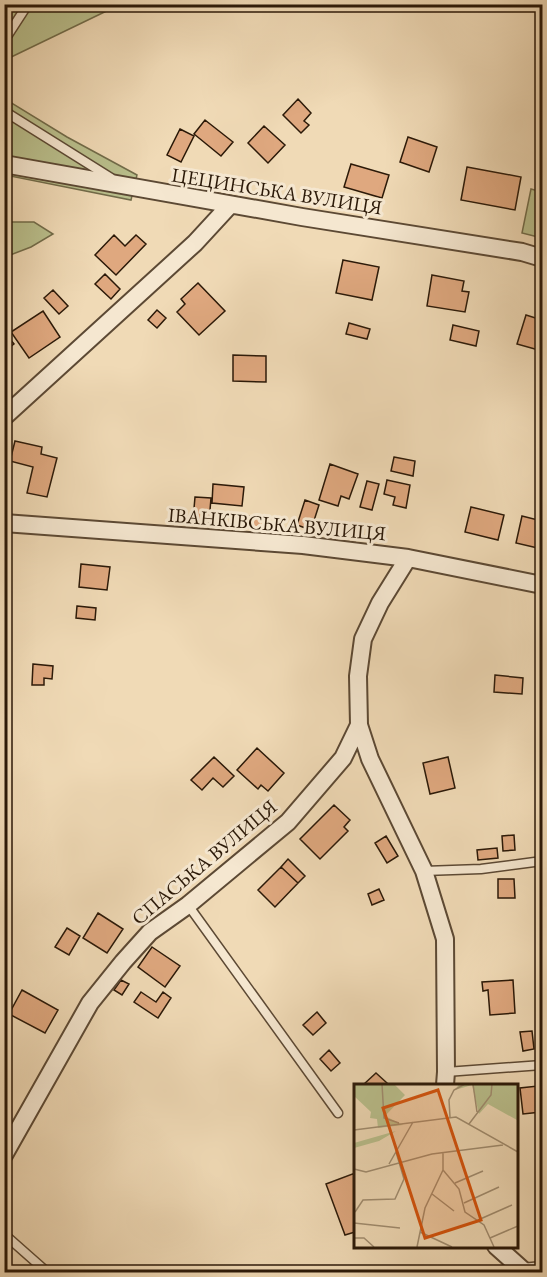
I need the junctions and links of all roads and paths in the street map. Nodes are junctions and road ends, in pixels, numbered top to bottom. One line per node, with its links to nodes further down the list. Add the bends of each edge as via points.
1 (28, 5): 2 (lane)
2 (4, 41)
3 (4, 111): 5 (lane)
4 (4, 164): 5 (street, ЦЕЦИНСЬКА ВУЛИЦЯ)
5 (121, 186): 6 (street, ЦЕЦИНСЬКА ВУЛИЦЯ)
6 (230, 205): 7 (street, ЦЕЦИНСЬКА ВУЛИЦЯ); 8 (street, via 195,243)
7 (543, 258)
8 (4, 417)
9 (4, 523): 10 (street, ІВАНКІВСЬКА ВУЛИЦЯ, via 303,545)
10 (408, 558): 11 (street, ІВАНКІВСЬКА ВУЛИЦЯ); 12 (street, via 363,639 358,676)
11 (543, 585)
12 (359, 725): 14 (street, via 370,759); 15 (street, СПАСЬКА ВУЛИЦЯ, via 343,758 288,822)
13 (543, 861): 14 (lane)
14 (424, 871): 17 (street, via 445,939)
15 (188, 905): 18 (lane); 19 (street, СПАСЬКА ВУЛИЦЯ, via 150,932 90,1003)
16 (543, 1065): 17 (lane)
17 (446, 1079)
18 (338, 1113)
19 (4, 1155)
20 (4, 1234): 24 (lane)
21 (497, 1247): 23 (street)
22 (543, 1266): 23 (lane)
23 (524, 1270)
24 (46, 1272)

